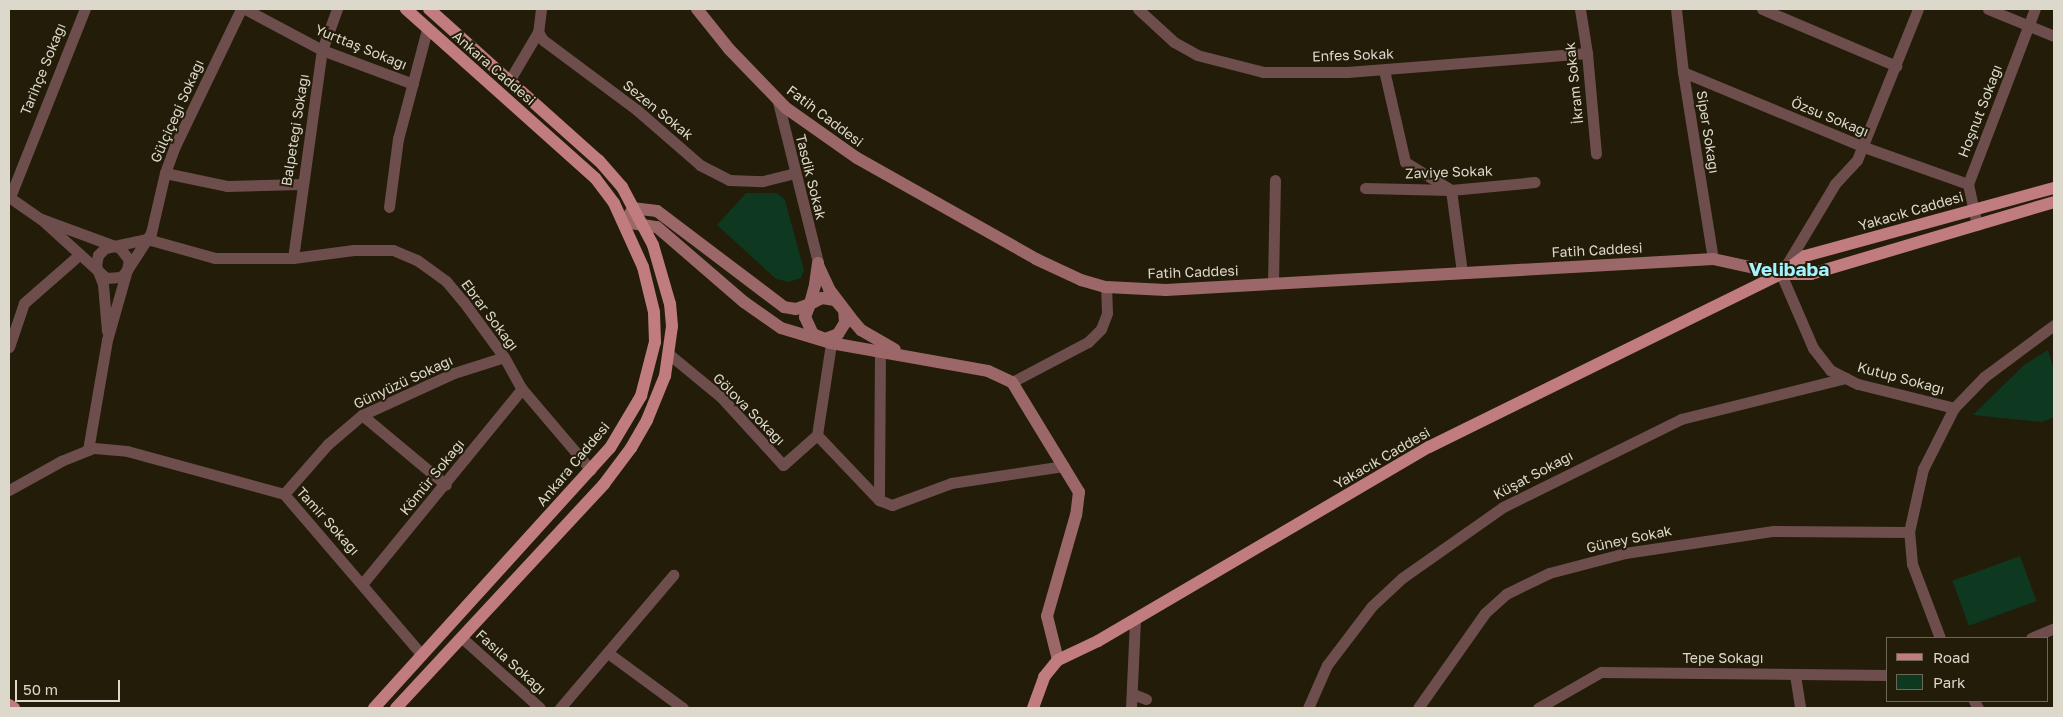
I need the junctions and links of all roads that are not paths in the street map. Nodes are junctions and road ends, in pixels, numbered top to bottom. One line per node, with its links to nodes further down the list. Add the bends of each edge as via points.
1 (85, 9): 39 (street, Tarihçe Sokağı)
2 (241, 9): 30 (street, Gülçiçeği Sokağı)
3 (245, 9): 20 (street, Yurttaş Sokağı)
4 (337, 9): 20 (street, Balpeteği Sokağı)
5 (406, 9): 17 (main road, Ankara Caddesi)
6 (429, 9): 25 (main road, Ankara Caddesi)
7 (541, 9): 18 (street)
8 (697, 9): 27 (street, Fatih Caddesi, via 729,49)
9 (1138, 9): 23 (street, Enfes Sokak, via 1174,42 1197,55 1263,72)
10 (1580, 9): 21 (street, İkram Sokak)
11 (1676, 9): 24 (street, Siper Sokağı)
12 (1762, 9): 22 (street)
13 (1918, 9): 22 (street)
14 (1988, 9): 16 (street)
15 (2035, 9): 16 (street, Hoşnut Sokağı)
16 (2028, 25): 19 (street); 35 (street, Hoşnut Sokağı)
17 (427, 29): 26 (street); 45 (main road, Ankara Caddesi, via 595,178)
18 (538, 32): 25 (street); 31 (street, Sezen Sokak, via 543,40 637,110 700,165 729,180 763,181)
19 (2054, 36)
20 (322, 50): 26 (street, Yurttaş Sokağı); 34 (street, Balpeteği Sokağı)
21 (1587, 53): 23 (street, Enfes Sokak); 29 (street, İkram Sokak)
22 (1896, 66): 28 (street)
23 (1384, 70): 38 (street, via 1405,162)
24 (1683, 72): 28 (street, Özsu Sokağı); 52 (street, Siper Sokağı)
25 (509, 81): 42 (main road, Ankara Caddesi, via 599,161 622,187)
26 (412, 84): 41 (street, via 398,139)
27 (777, 98): 31 (street, Tasdik Sokak); 59 (street, Fatih Caddesi, via 857,158 1036,259 1081,280)
28 (1864, 147): 35 (street, Özsu Sokağı); 57 (street, via 1857,160 1834,184)
29 (1596, 154)
30 (165, 173): 34 (street, via 227,186); 48 (street, Gülçiçeği Sokağı, via 154,227)
31 (795, 173): 53 (street, Tasdik Sokak)
32 (1275, 180): 58 (street)
33 (1535, 182): 38 (street, Zaviye Sokak)
34 (301, 184): 51 (street, Balpeteği Sokağı)
35 (1968, 184): 43 (street)
36 (1365, 188): 38 (street, Zaviye Sokak)
37 (2054, 188): 43 (main road, Yakacık Caddesi)
38 (1451, 190): 56 (street)
39 (9, 197): 44 (street)
40 (2054, 202): 47 (main road, Yakacık Caddesi)
41 (389, 207)
42 (634, 208): 45 (street); 46 (main road, Ankara Caddesi); 60 (street, via 658,211 773,301 796,309)
43 (1973, 210): 47 (street); 57 (main road, Yakacık Caddesi, via 1805,256)
44 (41, 219): 49 (street); 50 (street)
45 (624, 222): 46 (street); 78 (main road, Ankara Caddesi, via 649,289 655,342 647,381 634,410 610,448)
46 (643, 225): 64 (street, via 657,227 737,297 781,328); 68 (main road, Ankara Caddesi, via 653,245 670,304)
47 (1977, 225): 57 (main road, Yakacık Caddesi, via 1811,274)
48 (147, 239): 49 (street); 51 (street, Ebrar Sokağı, via 215,258); 54 (street, Gülçiçeği Sokağı)
49 (116, 246): 54 (street, via 127,255); 55 (street, via 101,251 96,261)
50 (80, 254): 55 (street); 65 (street, via 24,303)
51 (293, 258): 69 (street, Ebrar Sokağı, via 353,250 393,250 417,260 446,281)
52 (1713, 259): 56 (street, Fatih Caddesi); 57 (street, Fatih Caddesi)
53 (818, 263): 60 (street); 61 (street, via 828,289)
54 (127, 270): 55 (street, via 116,279 106,278); 63 (street, Gülçiçeği Sokağı)
55 (98, 271): 63 (street, Gülçiçeği Sokağı, via 103,284)
56 (1462, 272): 58 (street, Fatih Caddesi)
57 (1781, 274): 70 (street, Kutup Sokağı, via 1813,348 1830,370); 86 (main road, Yakacık Caddesi, via 1429,447)
58 (1273, 284): 59 (street, Fatih Caddesi, via 1166,290)
59 (1106, 287): 71 (street, via 1107,313 1101,329 1088,342)
60 (810, 304): 61 (street, via 822,298); 64 (street, via 806,323)
61 (840, 304): 64 (street, via 845,316 842,329); 67 (street, via 861,330)
62 (2054, 325): 73 (street, via 1984,377)
63 (107, 340): 76 (street, Gülçiçeği Sokağı)
64 (825, 340): 66 (street); 75 (street)
65 (9, 348)
66 (880, 350): 67 (street); 82 (street)
67 (901, 353): 71 (street, via 988,371)
68 (670, 355): 75 (street, Gölova Sokağı, via 720,397 784,465); 88 (main road, Ankara Caddesi, via 657,398 631,448 604,484)
69 (504, 357): 72 (street, Ebrar Sokağı); 74 (street, Günyüzü Sokağı, via 454,373)
70 (1846, 378): 73 (street, Kutup Sokağı, via 1894,395 1920,398); 107 (street, Küşat Sokağı, via 1681,419 1503,507 1402,578 1372,606 1327,664)
71 (1012, 382): 77 (street)
72 (522, 388): 78 (street, Ebrar Sokağı); 79 (street, Kömür Sokağı)
73 (1954, 408): 83 (street, via 1923,469)
74 (362, 415): 79 (street); 81 (street, Günyüzü Sokağı, via 328,444)
75 (817, 435): 82 (street)
76 (88, 450): 80 (street); 81 (street, Tamir Sokağı, via 126,452)
77 (1064, 466): 82 (street, via 951,483 892,505); 93 (street, via 1079,492 1076,515 1047,616)
78 (591, 470): 92 (main road, Ankara Caddesi)
79 (446, 485): 85 (street, Kömür Sokağı)
80 (9, 490)
81 (284, 494): 85 (street, Tamir Sokağı)
82 (878, 500)
83 (1909, 532): 89 (street, via 1912,564); 108 (street, Güney Sokak, via 1772,531 1634,552 1550,573 1506,594 1485,613)
84 (674, 575): 91 (street)
85 (363, 583): 92 (street, Tamir Sokağı)
86 (1135, 618): 93 (main road, Yakacık Caddesi); 96 (street)
87 (2054, 628): 90 (street)
88 (461, 637): 101 (main road, Ankara Caddesi); 102 (street, Fasıla Sokağı)
89 (1940, 637)
90 (2033, 637)
91 (608, 653): 103 (street); 104 (street)
92 (422, 655): 100 (main road, Ankara Caddesi)
93 (1058, 660): 105 (main road, Yakacık Caddesi, via 1044,677)
94 (1886, 674): 95 (street, Tepe Sokağı)
95 (1795, 675): 109 (street, Tepe Sokağı, via 1600,672 1564,690); 110 (street)
96 (1133, 694): 97 (street); 106 (street)
97 (1146, 699)
98 (9, 705): 99 (main road)
99 (14, 708)
100 (374, 708)
101 (396, 708)
102 (540, 708)
103 (560, 708)
104 (683, 708)
105 (1033, 708)
106 (1131, 708)
107 (1308, 708)
108 (1418, 708)
109 (1538, 708)
110 (1800, 708)

